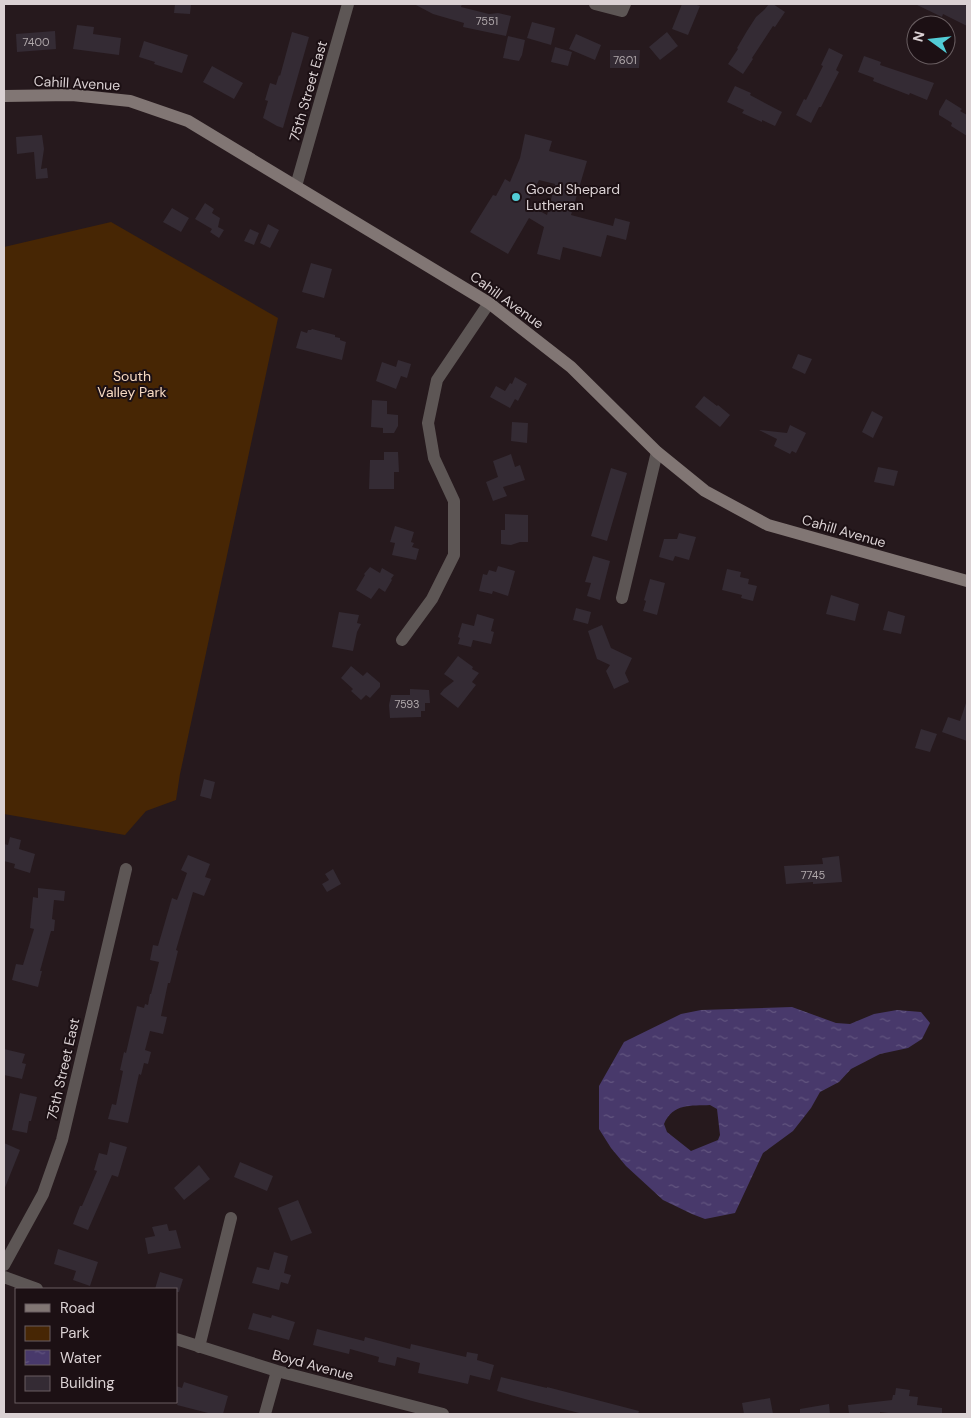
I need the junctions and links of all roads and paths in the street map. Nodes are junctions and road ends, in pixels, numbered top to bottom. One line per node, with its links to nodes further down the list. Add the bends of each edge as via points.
1 (348, 4): 5 (street, 75th Street East)
2 (596, 4): 3 (street)
3 (623, 7)
4 (4, 96): 5 (street, Cahill Avenue, via 72,95 130,101 188,121)
5 (296, 186): 6 (street, Cahill Avenue)
6 (489, 303): 7 (street, Cahill Avenue, via 571,367); 10 (street, via 437,380 428,423 434,458 454,501 454,555 432,598)
7 (657, 452): 8 (street, Cahill Avenue, via 705,491 768,525); 9 (street)
8 (967, 581)
9 (622, 598)
10 (402, 640)
11 (126, 869): 13 (street, 75th Street East, via 62,1140 43,1194)
12 (231, 1218): 17 (street)
13 (4, 1265)
14 (4, 1277): 15 (street)
15 (34, 1288)
16 (178, 1340): 17 (street, Boyd Avenue)
17 (198, 1348): 18 (street, Boyd Avenue)
18 (277, 1371): 19 (street); 20 (street, Boyd Avenue)
19 (265, 1414)
20 (443, 1414)

